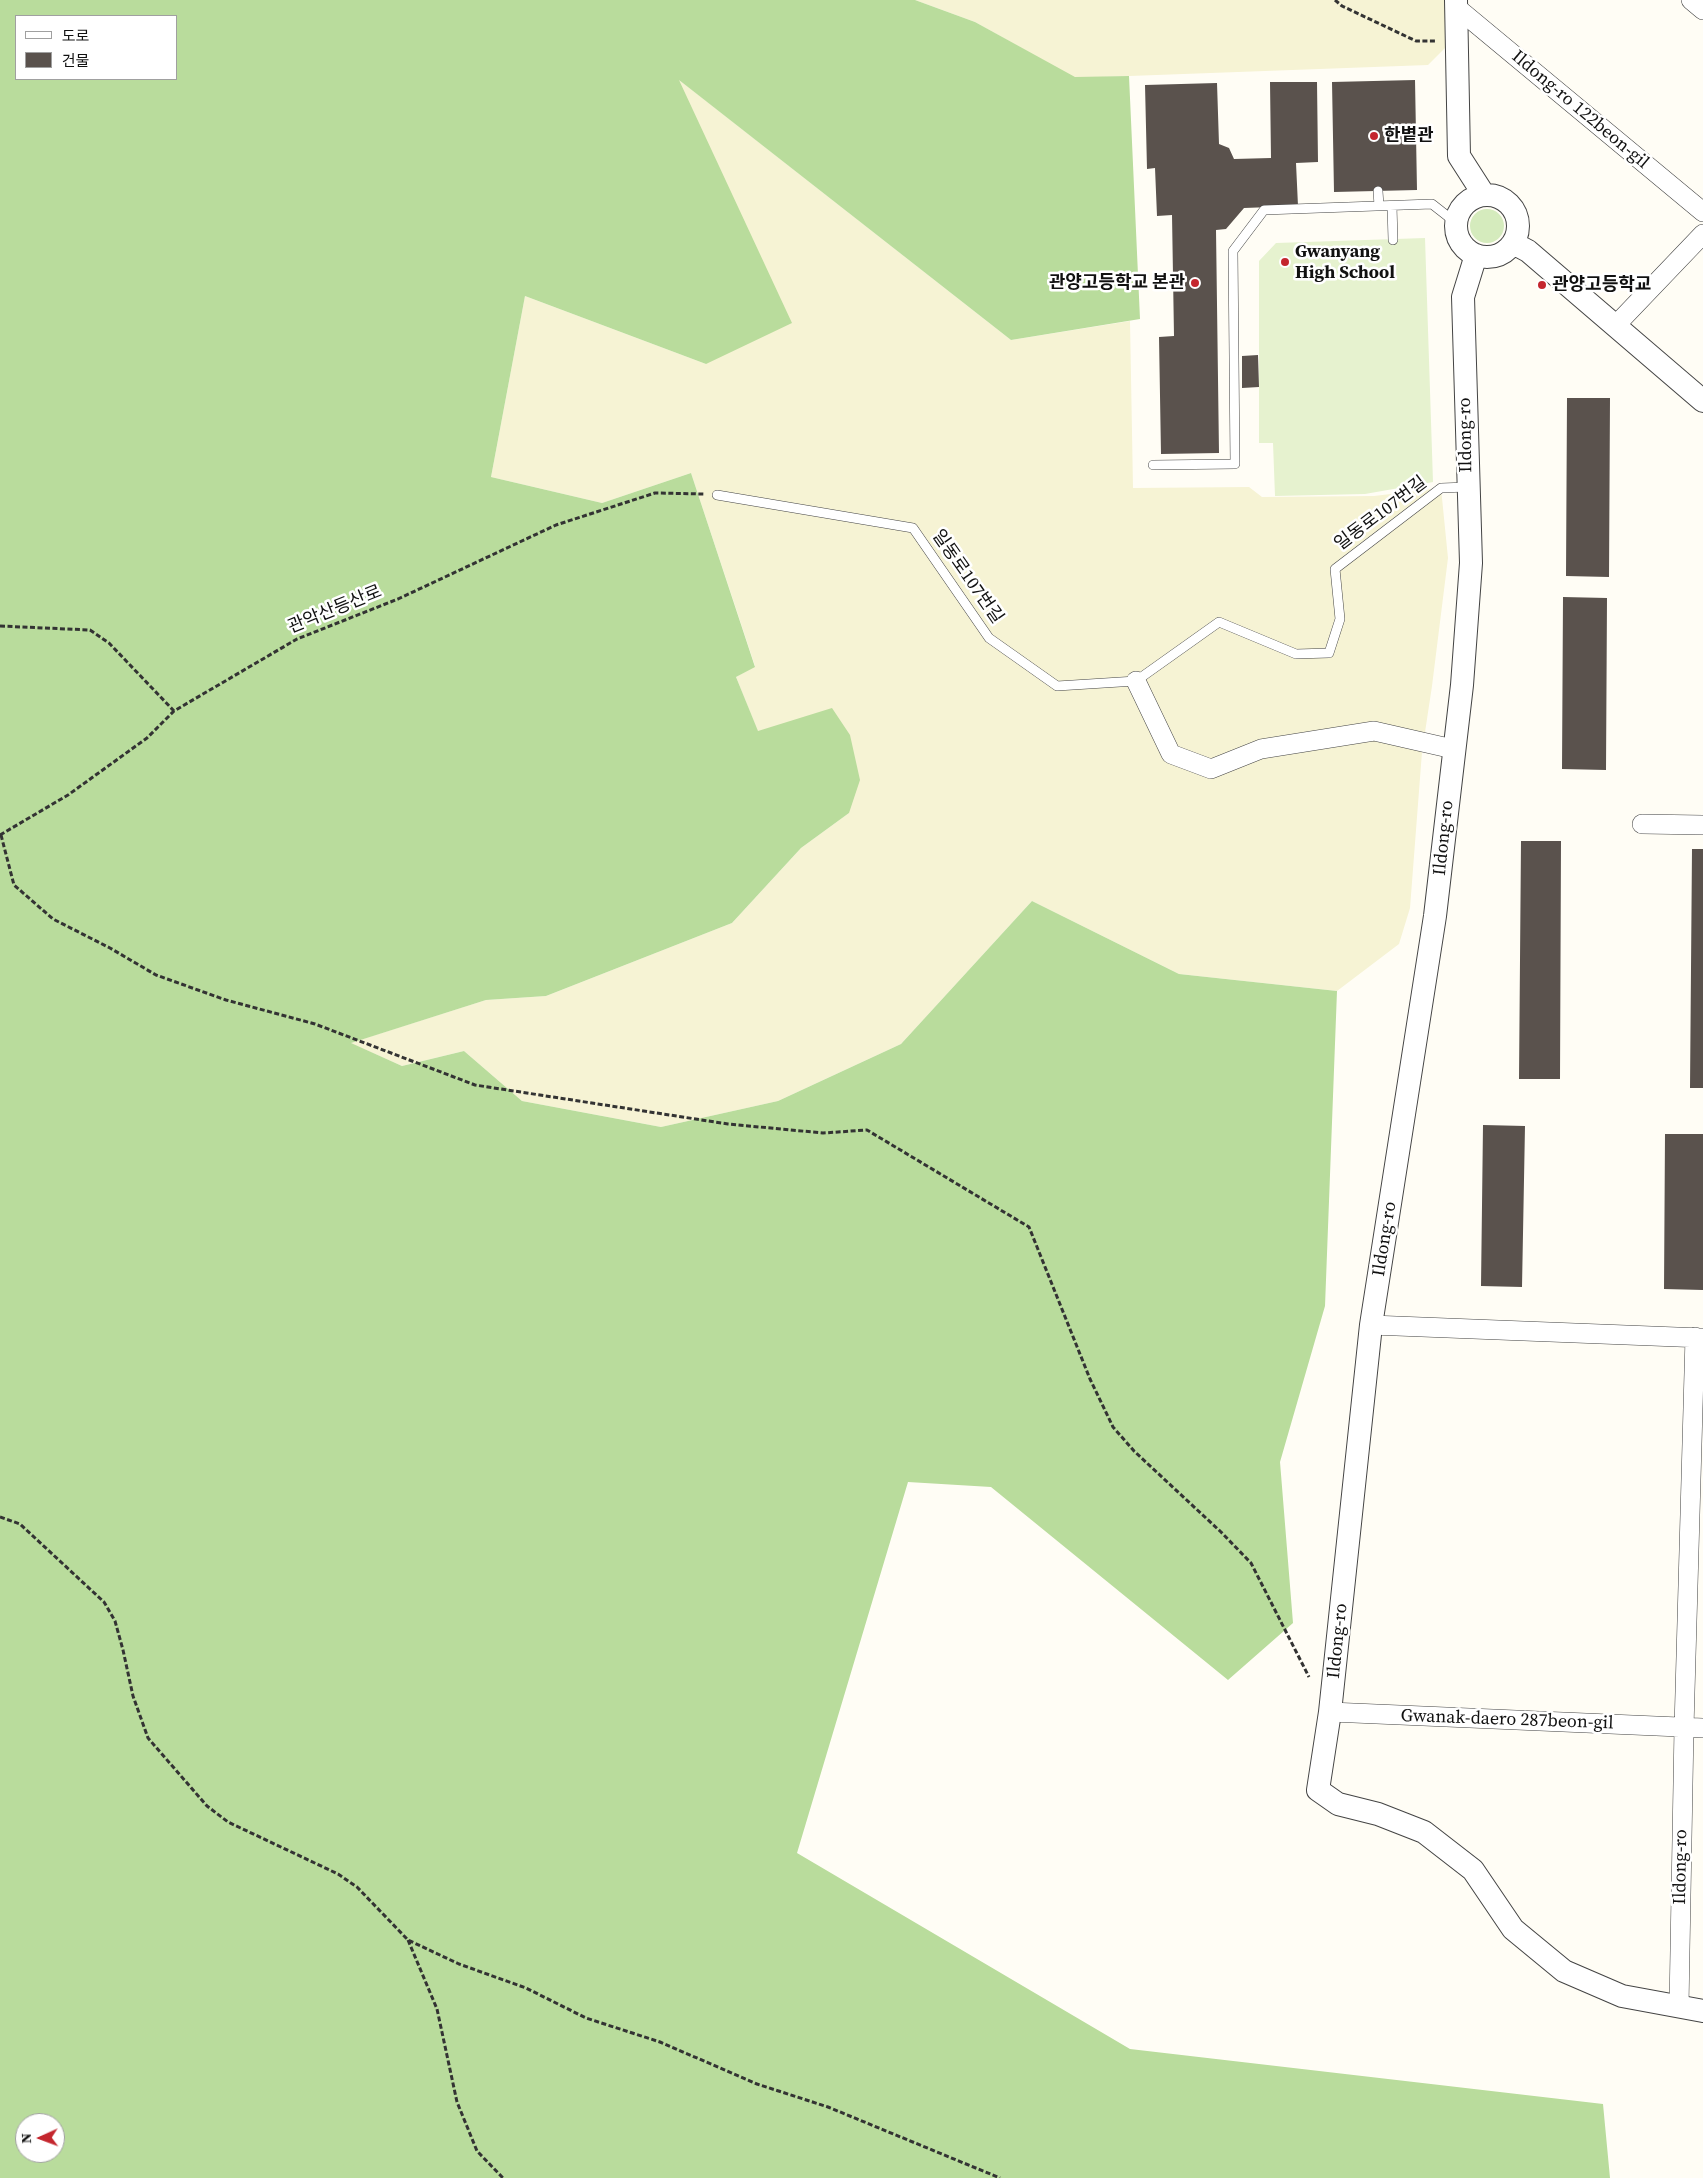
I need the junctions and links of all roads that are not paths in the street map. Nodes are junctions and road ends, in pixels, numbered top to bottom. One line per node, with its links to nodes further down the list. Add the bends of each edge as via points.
1 (1691, 0): 3 (street)
2 (1456, 4): 5 (street, via 1459,156); 8 (street, Ildong-ro 122beon-gil)
3 (1703, 10)
4 (1378, 191): 6 (lane)
5 (1484, 195): 9 (street, via 1470,199 1460,209); 12 (street, via 1497,196 1509,204 1516,216 1518,230)
6 (1379, 206): 7 (lane); 16 (lane, via 1264,210 1234,251 1235,464)
7 (1392, 206): 9 (lane, via 1432,204); 11 (lane)
8 (1703, 212)
9 (1456, 222): 13 (street, via 1457,236 1464,248)
10 (1703, 234): 14 (street)
11 (1392, 240)
12 (1513, 243): 13 (street, via 1502,253); 14 (street, via 1528,251)
13 (1476, 256): 17 (street, Ildong-ro, via 1463,297)
14 (1616, 325): 15 (street)
15 (1703, 401)
16 (1153, 465)
17 (1468, 487): 19 (lane, 일동로107번길, via 1440,488 1335,569 1340,619 1329,653 1296,654 1219,622); 20 (street, Ildong-ro, via 1471,563)
18 (717, 496): 19 (lane, 일동로107번길, via 913,528 989,638 1057,686)
19 (1136, 681): 20 (street, via 1171,754 1212,769 1261,749 1374,731)
20 (1454, 749): 23 (street, Ildong-ro, via 1435,916)
21 (1642, 824): 22 (street)
22 (1703, 825)
23 (1371, 1325): 24 (street); 25 (street, Ildong-ro)
24 (1699, 1338): 26 (street)
25 (1330, 1712): 26 (street, Gwanak-daero 287beon-gil); 28 (street, Ildong-ro, via 1318,1790 1338,1804 1378,1814 1424,1832 1473,1870 1513,1929 1564,1971 1622,1996)
26 (1684, 1728): 27 (street, Gwanak-daero 287beon-gil); 28 (street, Ildong-ro)
27 (1703, 1728)
28 (1679, 2006): 29 (street, Ildong-ro)
29 (1703, 2011)

